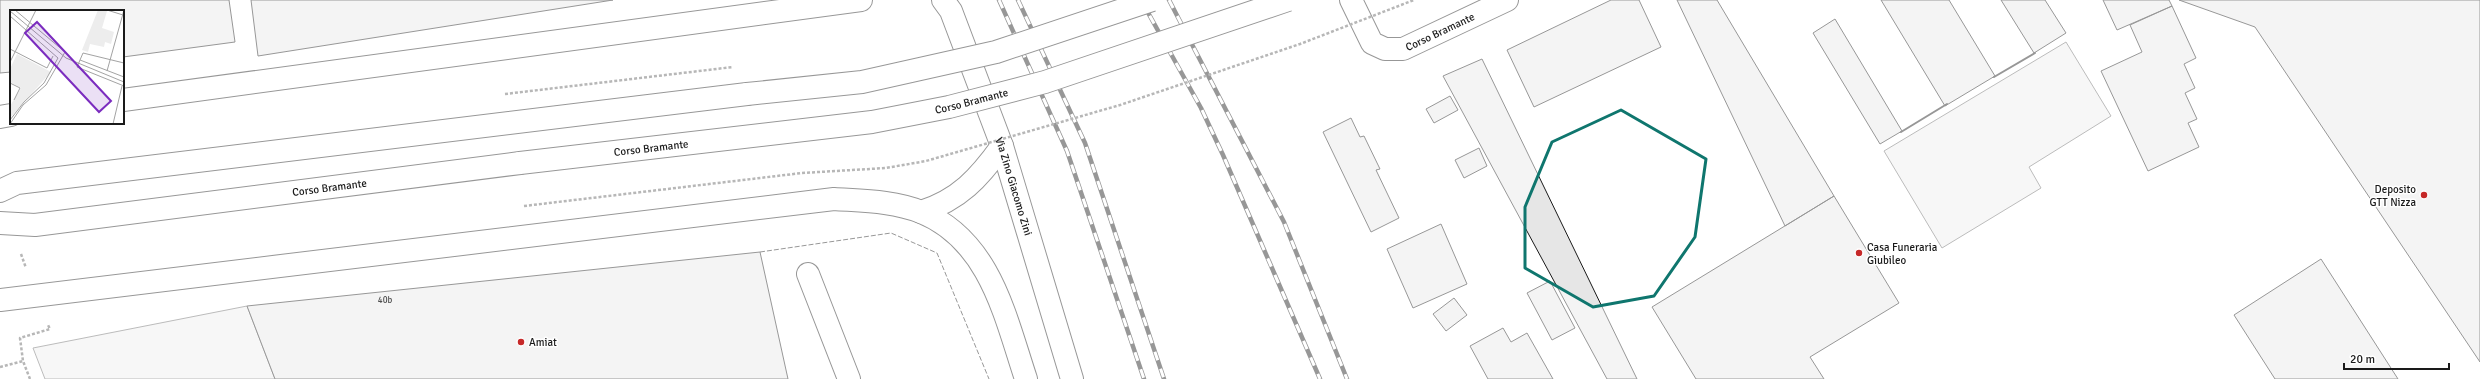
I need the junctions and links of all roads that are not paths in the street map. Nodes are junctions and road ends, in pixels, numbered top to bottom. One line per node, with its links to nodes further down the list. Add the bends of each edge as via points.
1 (861, 0): 7 (street)
2 (943, 0): 10 (street, Via Zino Giacomo Zini, via 951,10)
3 (1152, 0): 11 (street, bridge, via 996,52 862,82 17,183)
4 (1288, 0): 13 (street, Corso Bramante, bridge, via 1045,82 914,115 35,225)
5 (1350, 0): 6 (street, Corso Bramante, via 1372,43 1385,49 1403,49)
6 (1507, 0)
7 (124, 100)
8 (10, 115): 9 (street)
9 (0, 117)
10 (1002, 146): 12 (street, via 987,167 965,190 941,206); 18 (street, Via Zino Giacomo Zini)
11 (0, 191)
12 (921, 212): 15 (street, via 881,202 834,199); 17 (street, via 951,229 981,263 994,283)
13 (0, 223)
14 (808, 274): 16 (street)
15 (0, 300)
16 (849, 379)
17 (1026, 379)
18 (1072, 379)

